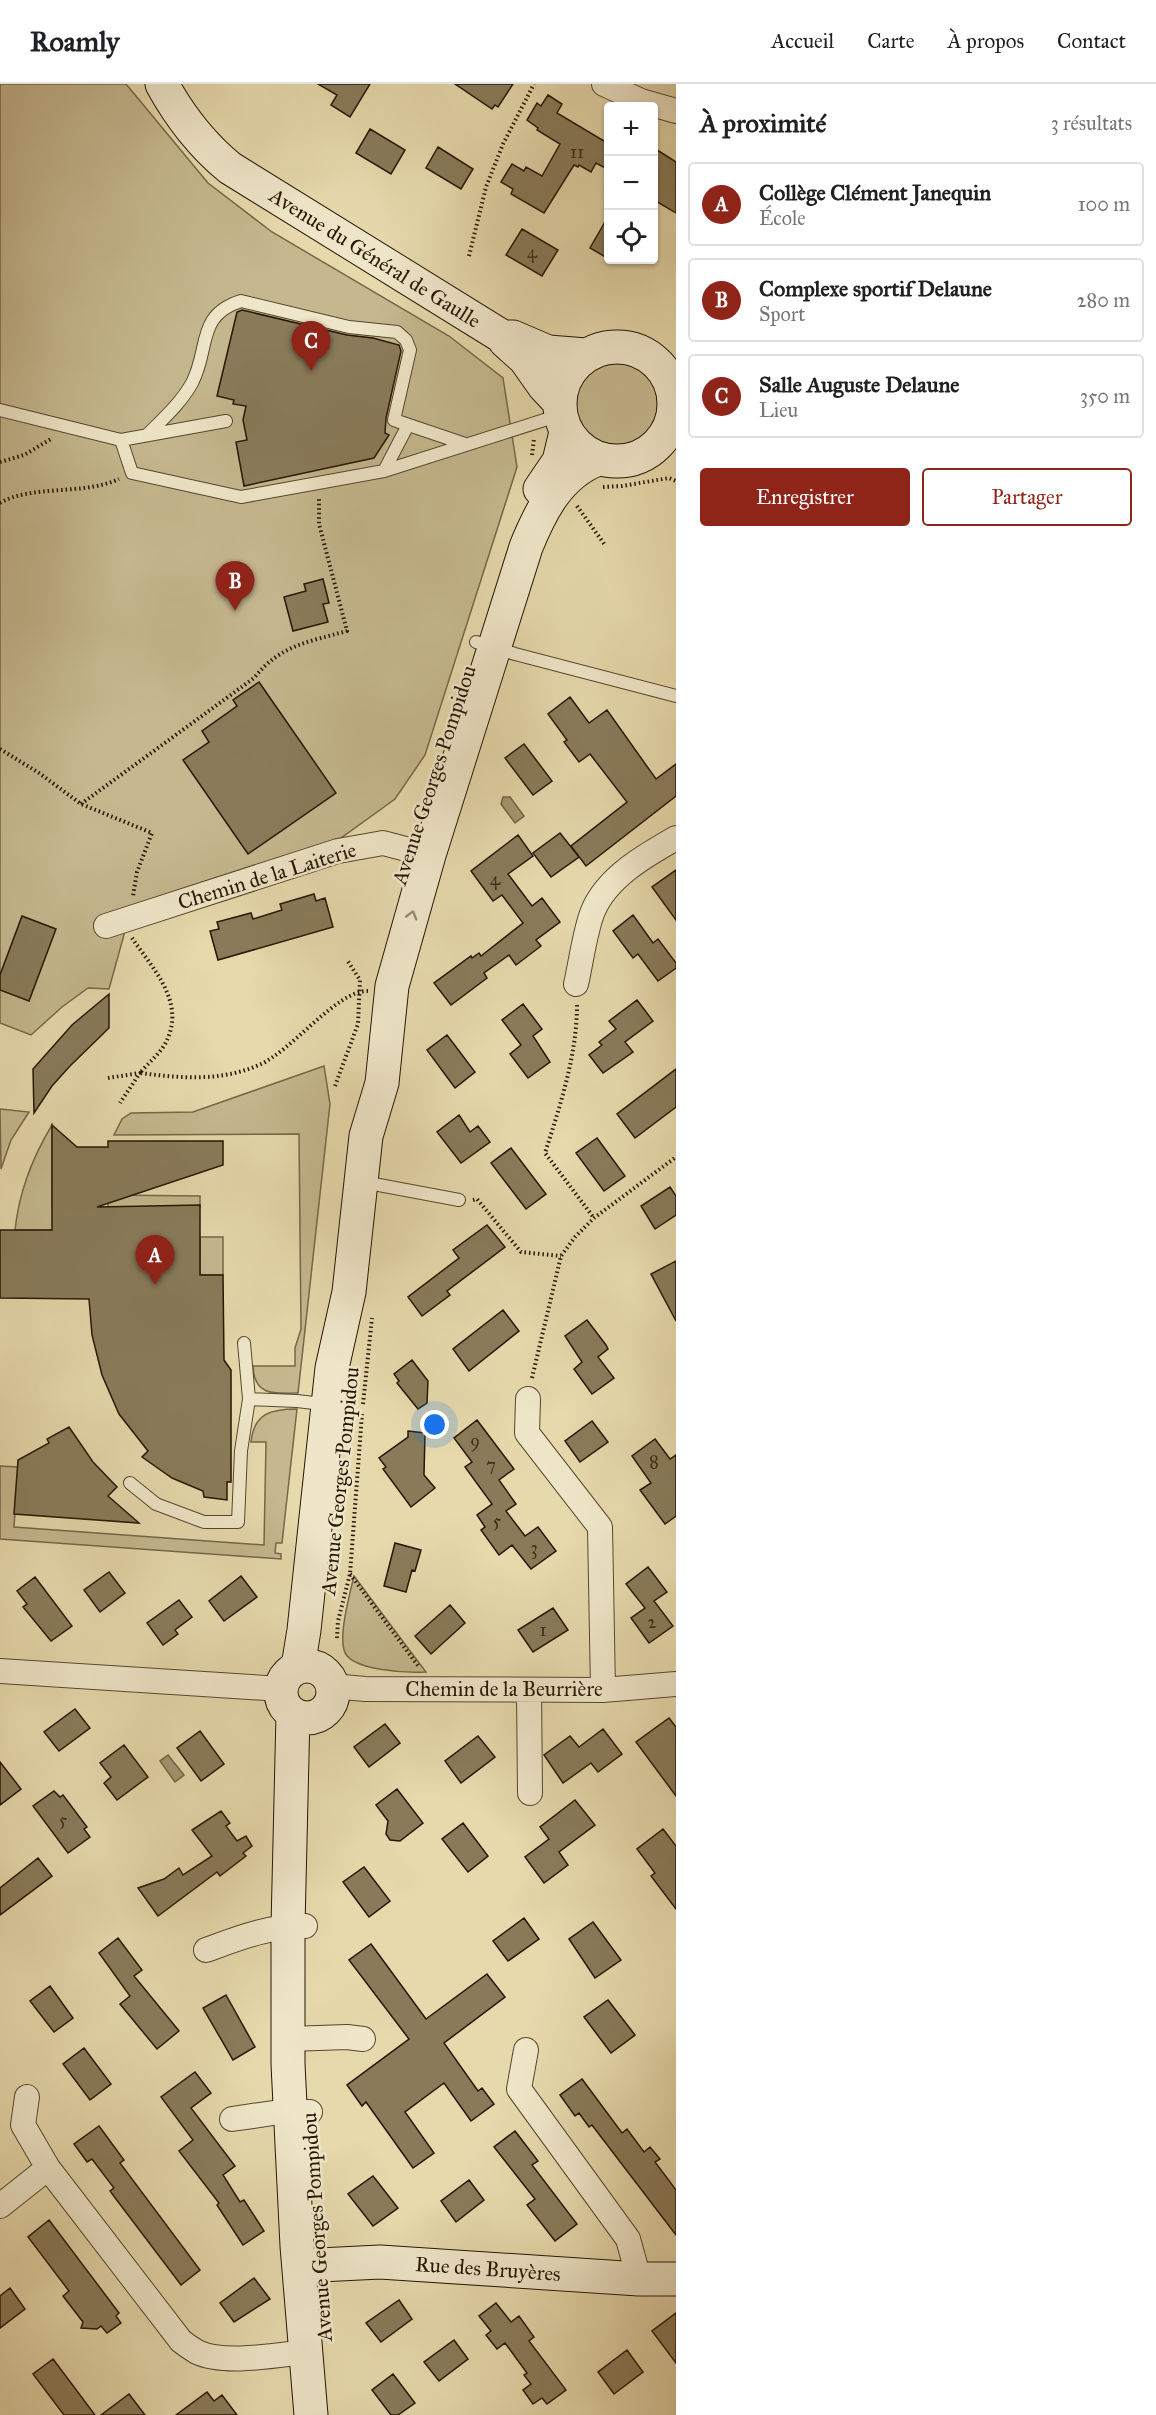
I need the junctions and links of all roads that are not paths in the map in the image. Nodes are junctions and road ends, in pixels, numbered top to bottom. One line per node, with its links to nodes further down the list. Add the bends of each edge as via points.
1 (162, 84): 5 (street, Avenue du Général de Gaulle, via 175,107 217,157)
2 (184, 84): 5 (street, Avenue du Général de Gaulle)
3 (604, 84): 4 (street, via 640,101)
4 (676, 111)
5 (247, 178): 6 (street, Avenue du Général de Gaulle)
6 (503, 337): 7 (street, Avenue du Général de Gaulle, via 513,337 548,352); 11 (street, Avenue du Général de Gaulle, via 525,359)
7 (586, 355): 8 (street, via 617,347); 11 (street, via 575,364 561,388)
8 (662, 360): 9 (street)
9 (675, 406): 17 (street, via 665,435)
10 (0, 410): 15 (lane)
11 (562, 417): 16 (lane); 20 (street); 21 (street, Avenue Georges Pompidou, via 559,461 512,533)
12 (226, 421): 14 (lane)
13 (408, 425): 14 (lane, via 394,420 410,350 402,335 390,330 349,327 241,301 230,304 213,319 192,382 171,412); 16 (lane); 19 (lane)
14 (147, 435): 15 (lane)
15 (121, 440): 19 (lane, via 132,473 241,497)
16 (465, 444): 19 (lane)
17 (643, 455): 18 (street); 20 (street)
18 (676, 461)
19 (384, 471)
20 (596, 473): 21 (street, Avenue Georges Pompidou, via 583,465 540,512)
21 (485, 644): 22 (lane); 24 (street, Avenue Georges Pompidou)
22 (676, 696)
23 (676, 838): 26 (street, via 643,857 609,886 593,911)
24 (420, 852): 25 (street, Chemin de la Laiterie, via 376,843 338,851); 27 (street, Avenue Georges Pompidou, via 392,986 382,1083 366,1136)
25 (113, 924)
26 (576, 984)
27 (362, 1182): 28 (lane); 32 (street, Avenue Georges Pompidou, via 361,1302 353,1369)
28 (459, 1200)
29 (244, 1343): 30 (lane)
30 (249, 1399): 32 (lane); 33 (lane, via 240,1451 238,1522 204,1522 156,1504)
31 (528, 1399): 38 (street, via 527,1433 600,1527)
32 (339, 1406): 36 (street, Avenue Georges Pompidou)
33 (130, 1483)
34 (0, 1671): 36 (street, Chemin de la Beurrière)
35 (676, 1684): 38 (street, Chemin de la Beurrière)
36 (307, 1690): 37 (street, Chemin de la Beurrière); 40 (street, Avenue Georges Pompidou)
37 (529, 1690): 38 (street, Chemin de la Beurrière); 39 (street)
38 (603, 1690)
39 (530, 1793)
40 (296, 1926): 41 (street, via 260,1930); 42 (street, Avenue Georges Pompidou)
41 (206, 1950)
42 (297, 2039): 43 (street); 46 (street, Avenue Georges Pompidou)
43 (363, 2039)
44 (526, 2050): 51 (street, via 519,2090 628,2239)
45 (27, 2097): 48 (street, via 23,2125)
46 (300, 2112): 47 (street); 50 (street, Avenue Georges Pompidou)
47 (232, 2118)
48 (48, 2168): 49 (street); 53 (street, via 181,2341 198,2352 217,2357)
49 (0, 2206)
50 (309, 2266): 51 (street, Rue des Bruyères, via 380,2262); 53 (street, Avenue Georges Pompidou); 55 (street, Avenue Georges Pompidou)
51 (639, 2279): 52 (street, Rue des Bruyères)
52 (676, 2280)
53 (306, 2352): 54 (street, Avenue Georges Pompidou)
54 (310, 2415)
55 (332, 2415)

